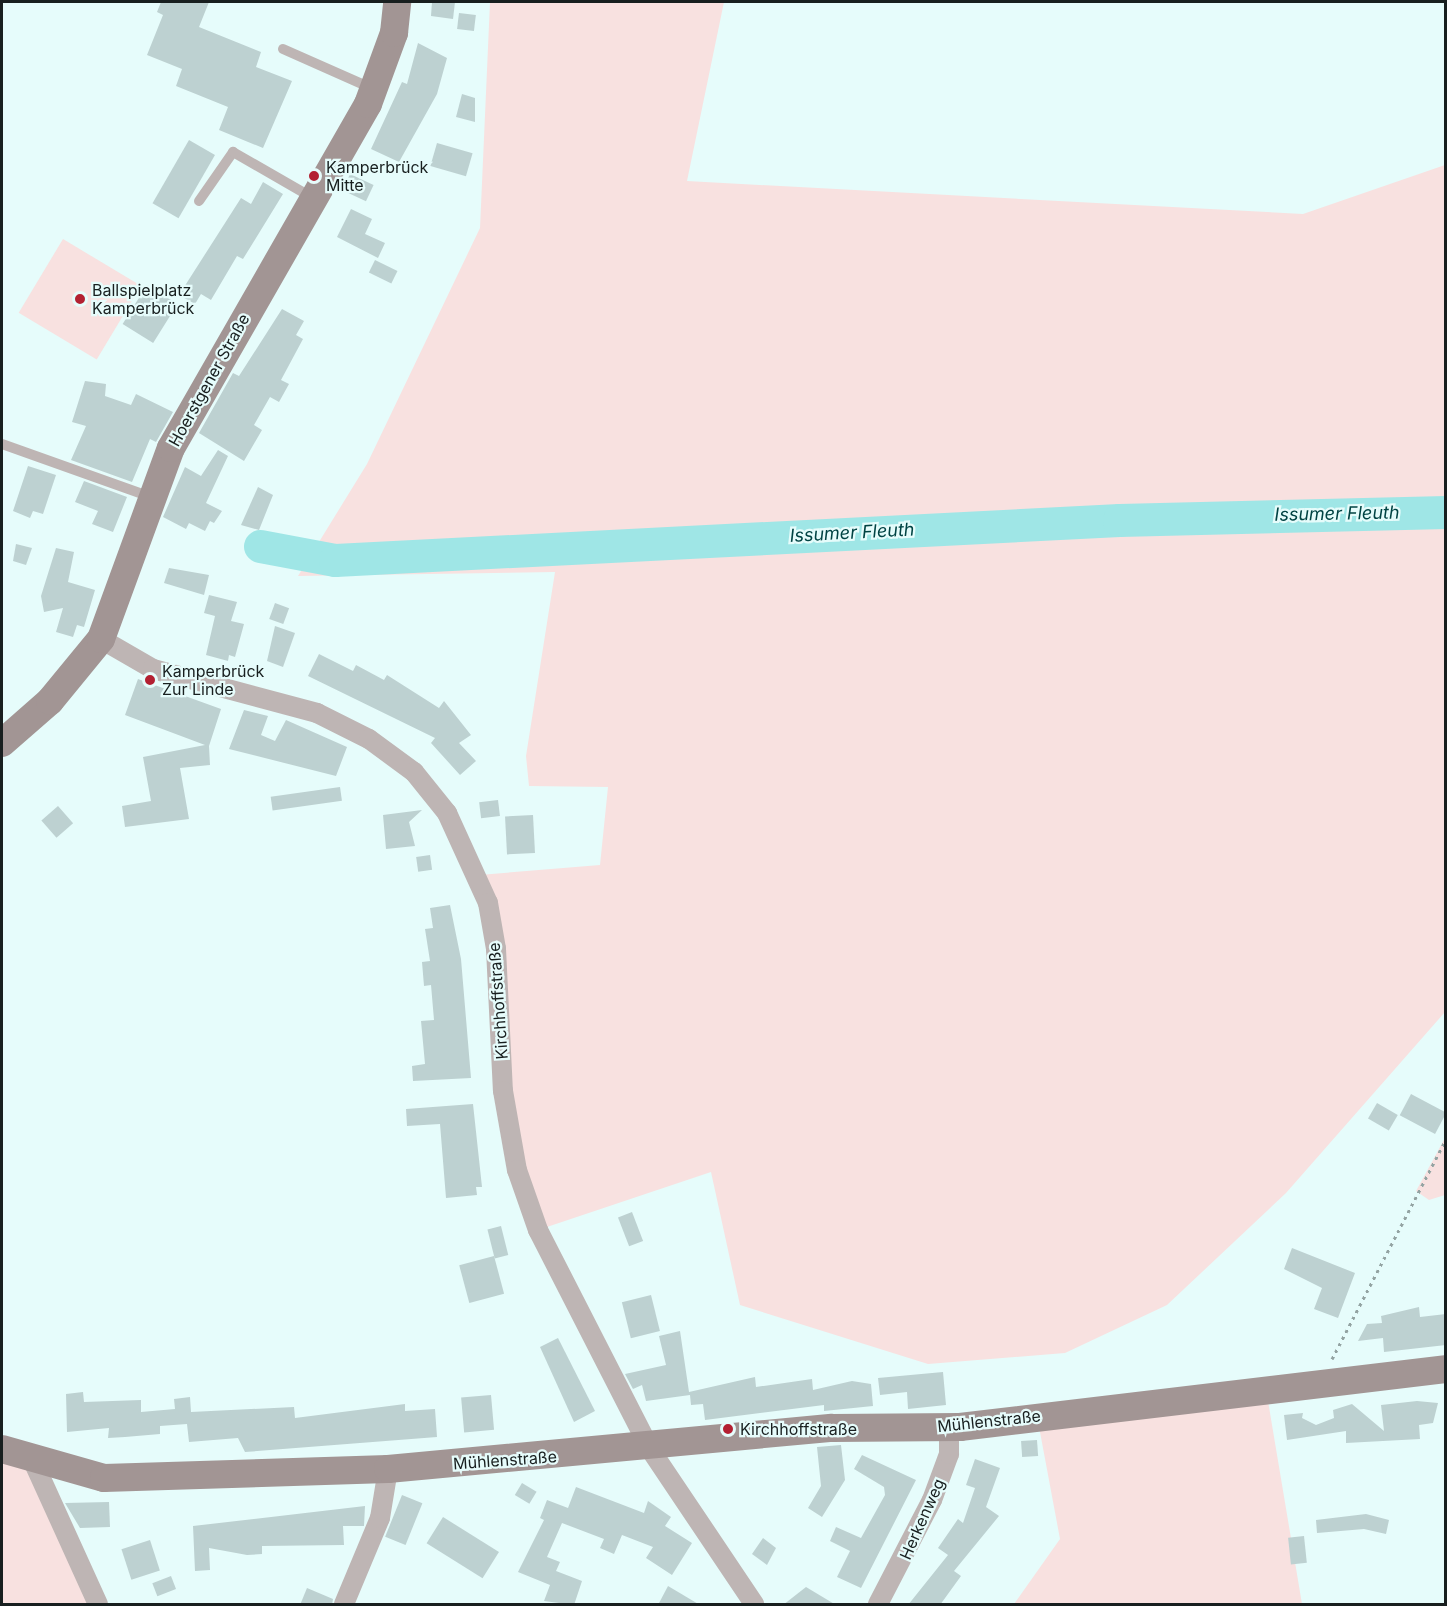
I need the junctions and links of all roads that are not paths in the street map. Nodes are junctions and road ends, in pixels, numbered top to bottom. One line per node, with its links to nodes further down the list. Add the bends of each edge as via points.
1 (397, 2): 3 (street, Hoerstgener Straße, via 394,33)
2 (283, 49): 3 (lane)
3 (374, 90): 4 (street, Hoerstgener Straße)
4 (313, 198): 5 (lane, via 233,153); 7 (street, Hoerstgener Straße, via 221,355)
5 (199, 201)
6 (2, 444): 7 (lane)
7 (152, 497): 8 (street, Hoerstgener Straße)
8 (101, 639): 9 (street, Hoerstgener Straße, via 50,701); 13 (street, Kirchhoffstraße, via 153,669 316,714 369,739 414,772 447,813 488,903 496,949 503,1091 517,1170 538,1230)
9 (2, 743)
10 (1446, 1369): 11 (street, Mühlenstraße)
11 (949, 1427): 13 (street, Mühlenstraße, via 832,1428); 19 (street, Herkenweg, via 949,1454 932,1500)
12 (2, 1449): 14 (street, Mühlenstraße)
13 (650, 1449): 15 (street, Mühlenstraße); 18 (street, Kirchhoffstraße)
14 (33, 1461): 15 (street, Mühlenstraße, via 104,1478); 16 (street)
15 (388, 1469): 17 (street, via 380,1518)
16 (98, 1605)
17 (344, 1605)
18 (754, 1605)
19 (878, 1605)

